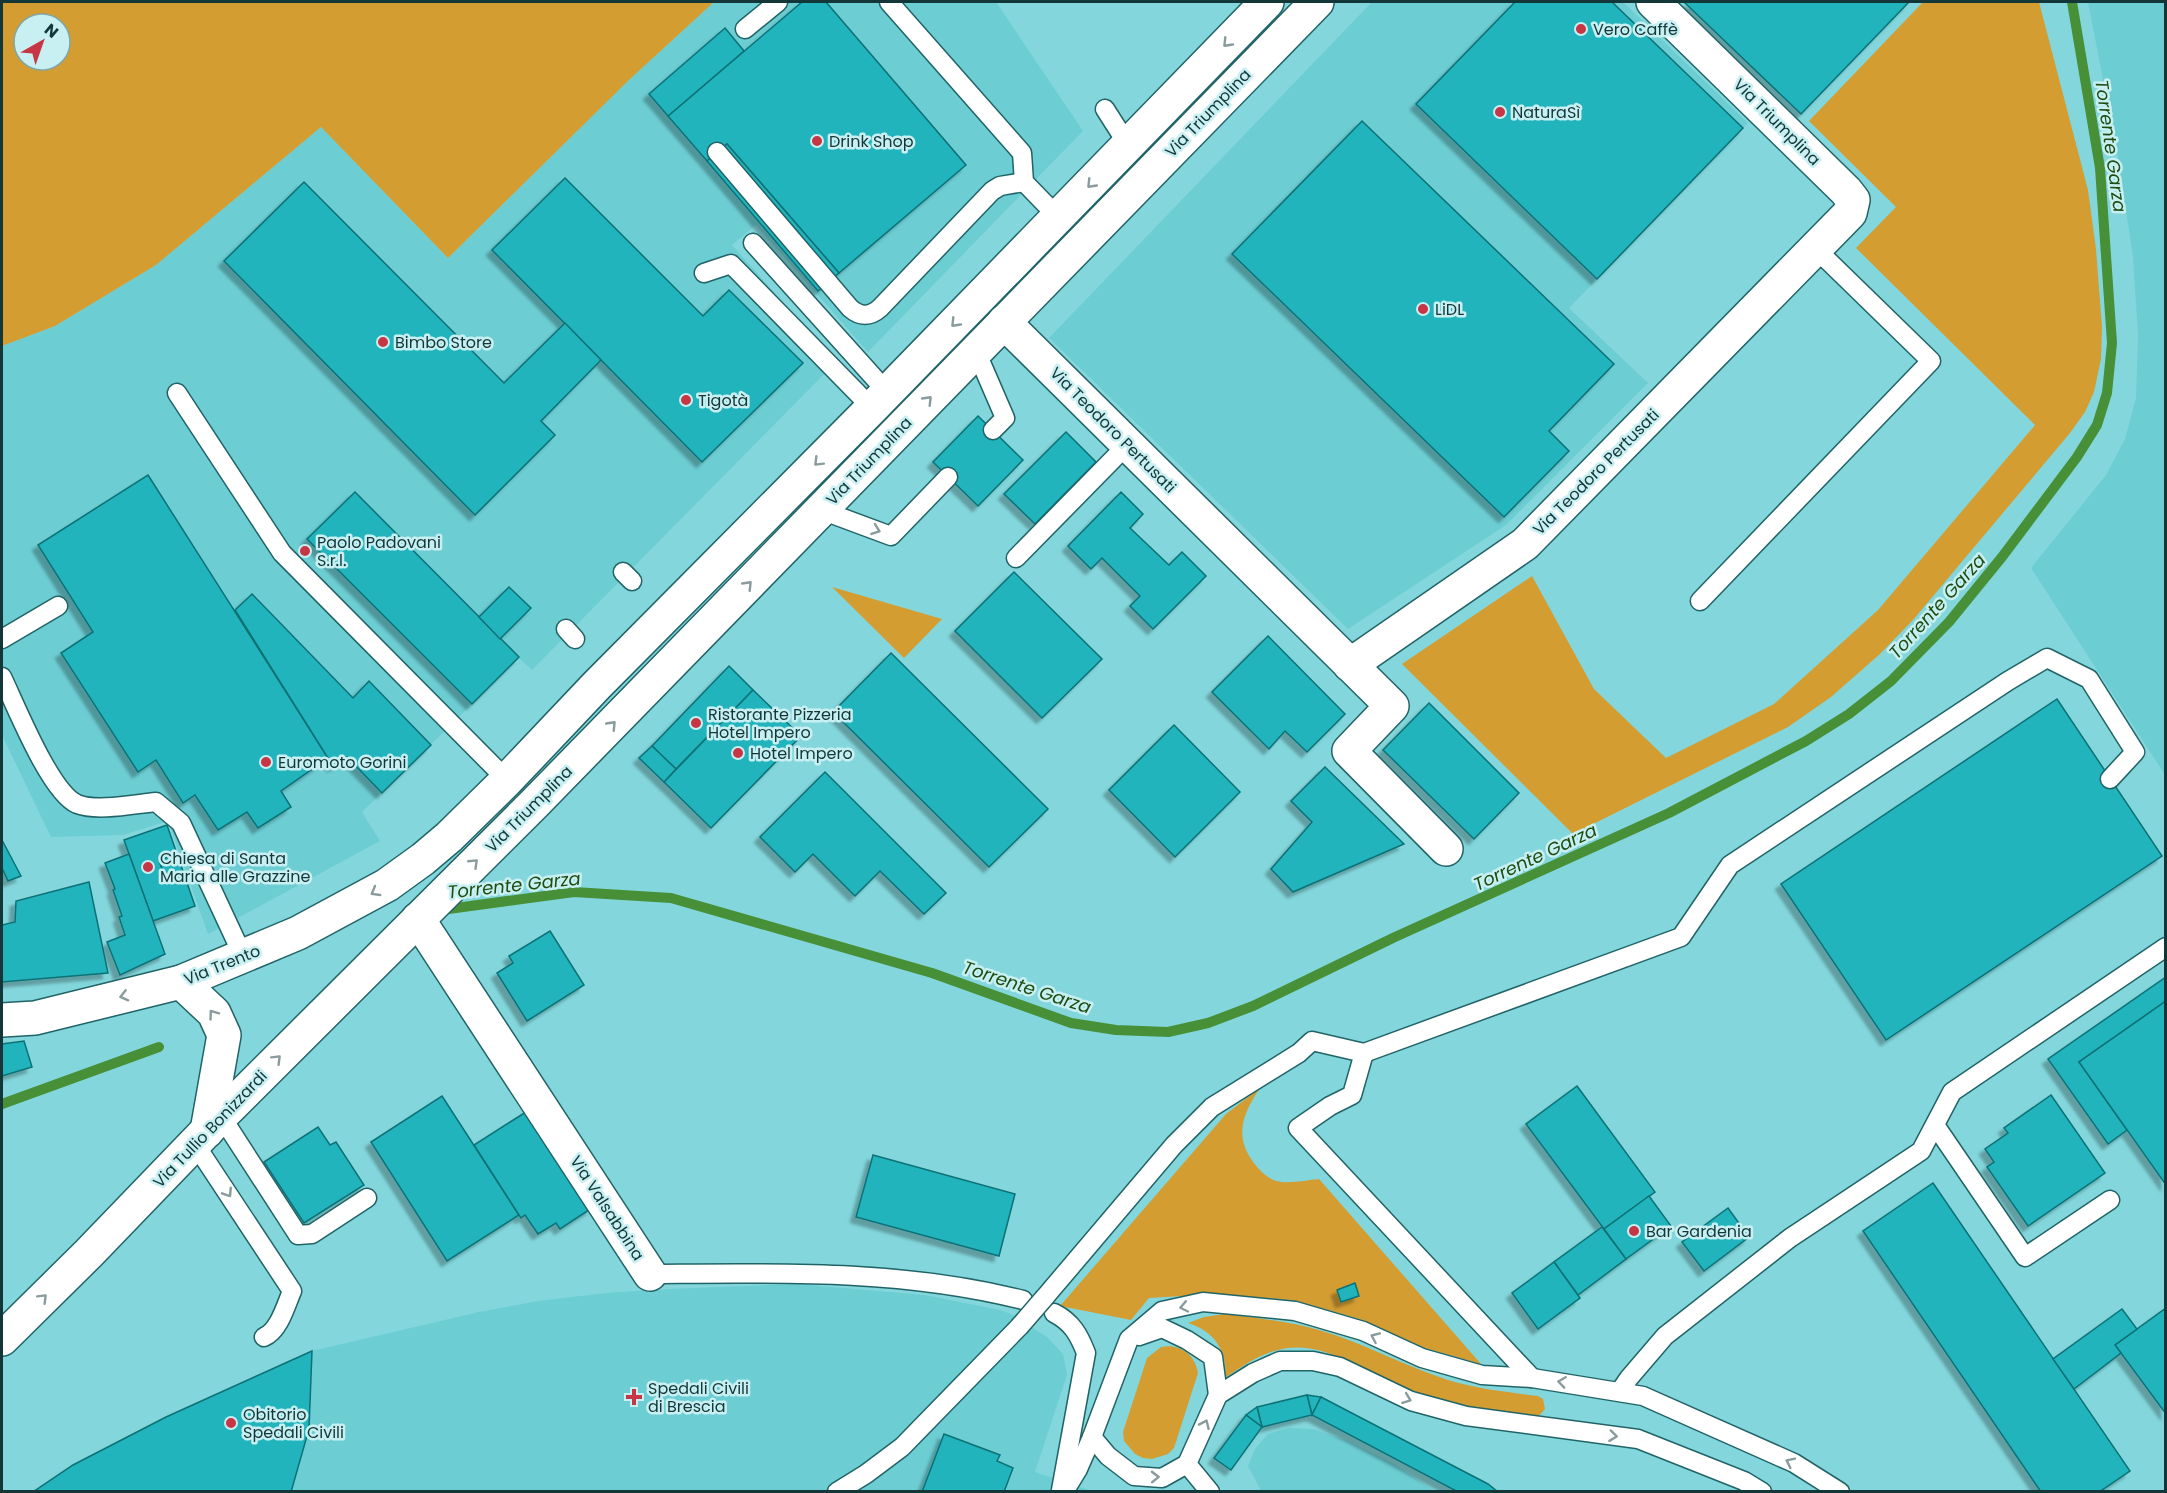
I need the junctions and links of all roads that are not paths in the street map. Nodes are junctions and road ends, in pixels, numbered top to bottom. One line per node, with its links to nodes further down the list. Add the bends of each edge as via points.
1 (778, 2): 6 (lane)
2 (889, 2): 10 (lane, via 1022,153)
3 (1267, 2): 8 (main road, one-way to 8)
4 (1317, 2): 15 (main road, Via Triumplina)
5 (1653, 2): 13 (main road, Via Triumplina, via 1853,200 1850,213)
6 (745, 29)
7 (1105, 109): 8 (lane)
8 (1128, 145): 11 (main road, one-way to 11)
9 (717, 152): 10 (lane, via 850,308 861,315 880,308 992,191)
10 (1024, 182): 11 (lane)
11 (1058, 218): 18 (main road, one-way to 18)
12 (753, 243): 18 (lane)
13 (1816, 249): 24 (lane, via 1931,361); 27 (main road, Via Teodoro Pertusati, via 1525,544)
14 (704, 273): 18 (lane, via 731,264)
15 (1004, 322): 16 (main road, Via Triumplina); 20 (main road, Via Teodoro Pertusati)
16 (976, 351): 19 (lane, via 1005,418); 22 (main road, Via Triumplina, one-way to 16)
17 (177, 393): 30 (lane, via 282,553)
18 (880, 400): 30 (main road, one-way to 30)
19 (993, 430)
20 (1127, 445): 23 (lane); 27 (main road, Via Teodoro Pertusati)
21 (948, 477): 22 (lane, one-way to 21, via 891,536)
22 (821, 510): 32 (main road, Via Triumplina, one-way to 22)
23 (1016, 558)
24 (1700, 600)
25 (58, 606): 26 (lane)
26 (2, 639)
27 (1350, 665): 31 (main road, Via Teodoro Pertusati, via 1392,706 1349,752)
28 (2, 677): 34 (lane, via 49,774 77,804 96,807 156,802 182,823)
29 (2110, 779): 37 (lane, via 2134,752 2089,679 2048,658 1730,865 1681,937)
30 (507, 780): 34 (main road, Via Trento, one-way to 34, via 449,837 387,885 288,939)
31 (1446, 849)
32 (418, 919): 39 (main road, Via Tullio Bonizzardi, one-way to 32); 42 (main road, Via Valsabbina)
33 (2166, 947): 38 (lane, via 1952,1092)
34 (243, 956): 35 (main road, Via Trento)
35 (181, 982): 36 (main road, Via Trento, one-way to 36, via 35,1018); 39 (main road, one-way to 35, via 224,1035 214,1013)
36 (2, 1020)
37 (1364, 1053): 48 (lane, via 1352,1095 1298,1128); 53 (lane, bridge, via 1312,1041 1212,1107 1174,1145 1019,1327 903,1448)
38 (1935, 1125): 41 (lane, via 2025,1257); 49 (lane, via 1922,1151 1790,1238 1665,1336)
39 (208, 1130): 40 (lane, via 298,1234 312,1234); 45 (lane, one-way to 45, via 292,1291 270,1335); 46 (main road, Via Tullio Bonizzardi, one-way to 39)
40 (368, 1198)
41 (2110, 1200)
42 (650, 1274): 43 (lane, Via Valsabbina, via 824,1273 947,1284)
43 (1023, 1300)
44 (1058, 1315): 54 (lane, via 1078,1332 1086,1353)
45 (264, 1337)
46 (2, 1339)
47 (1129, 1339): 48 (lane, one-way to 47, via 1482,1375 1422,1358 1363,1331 1295,1311 1203,1302 1162,1311); 50 (lane, via 1162,1328 1188,1340 1213,1357); 51 (lane)
48 (1532, 1378): 49 (lane, one-way to 48)
49 (1620, 1391): 57 (lane, one-way to 49, via 1794,1463 1643,1396)
50 (1218, 1395): 52 (lane, one-way to 50); 56 (lane, one-way to 56, via 1280,1361 1312,1361 1340,1367 1411,1401 1466,1416 1638,1439)
51 (1092, 1437): 52 (lane, one-way to 52, via 1108,1456 1134,1476 1162,1478); 54 (lane, via 1078,1469)
52 (1187, 1464): 55 (lane)
53 (837, 1491)
54 (1062, 1491)
55 (1210, 1491)
56 (1762, 1491)
57 (1840, 1491)

